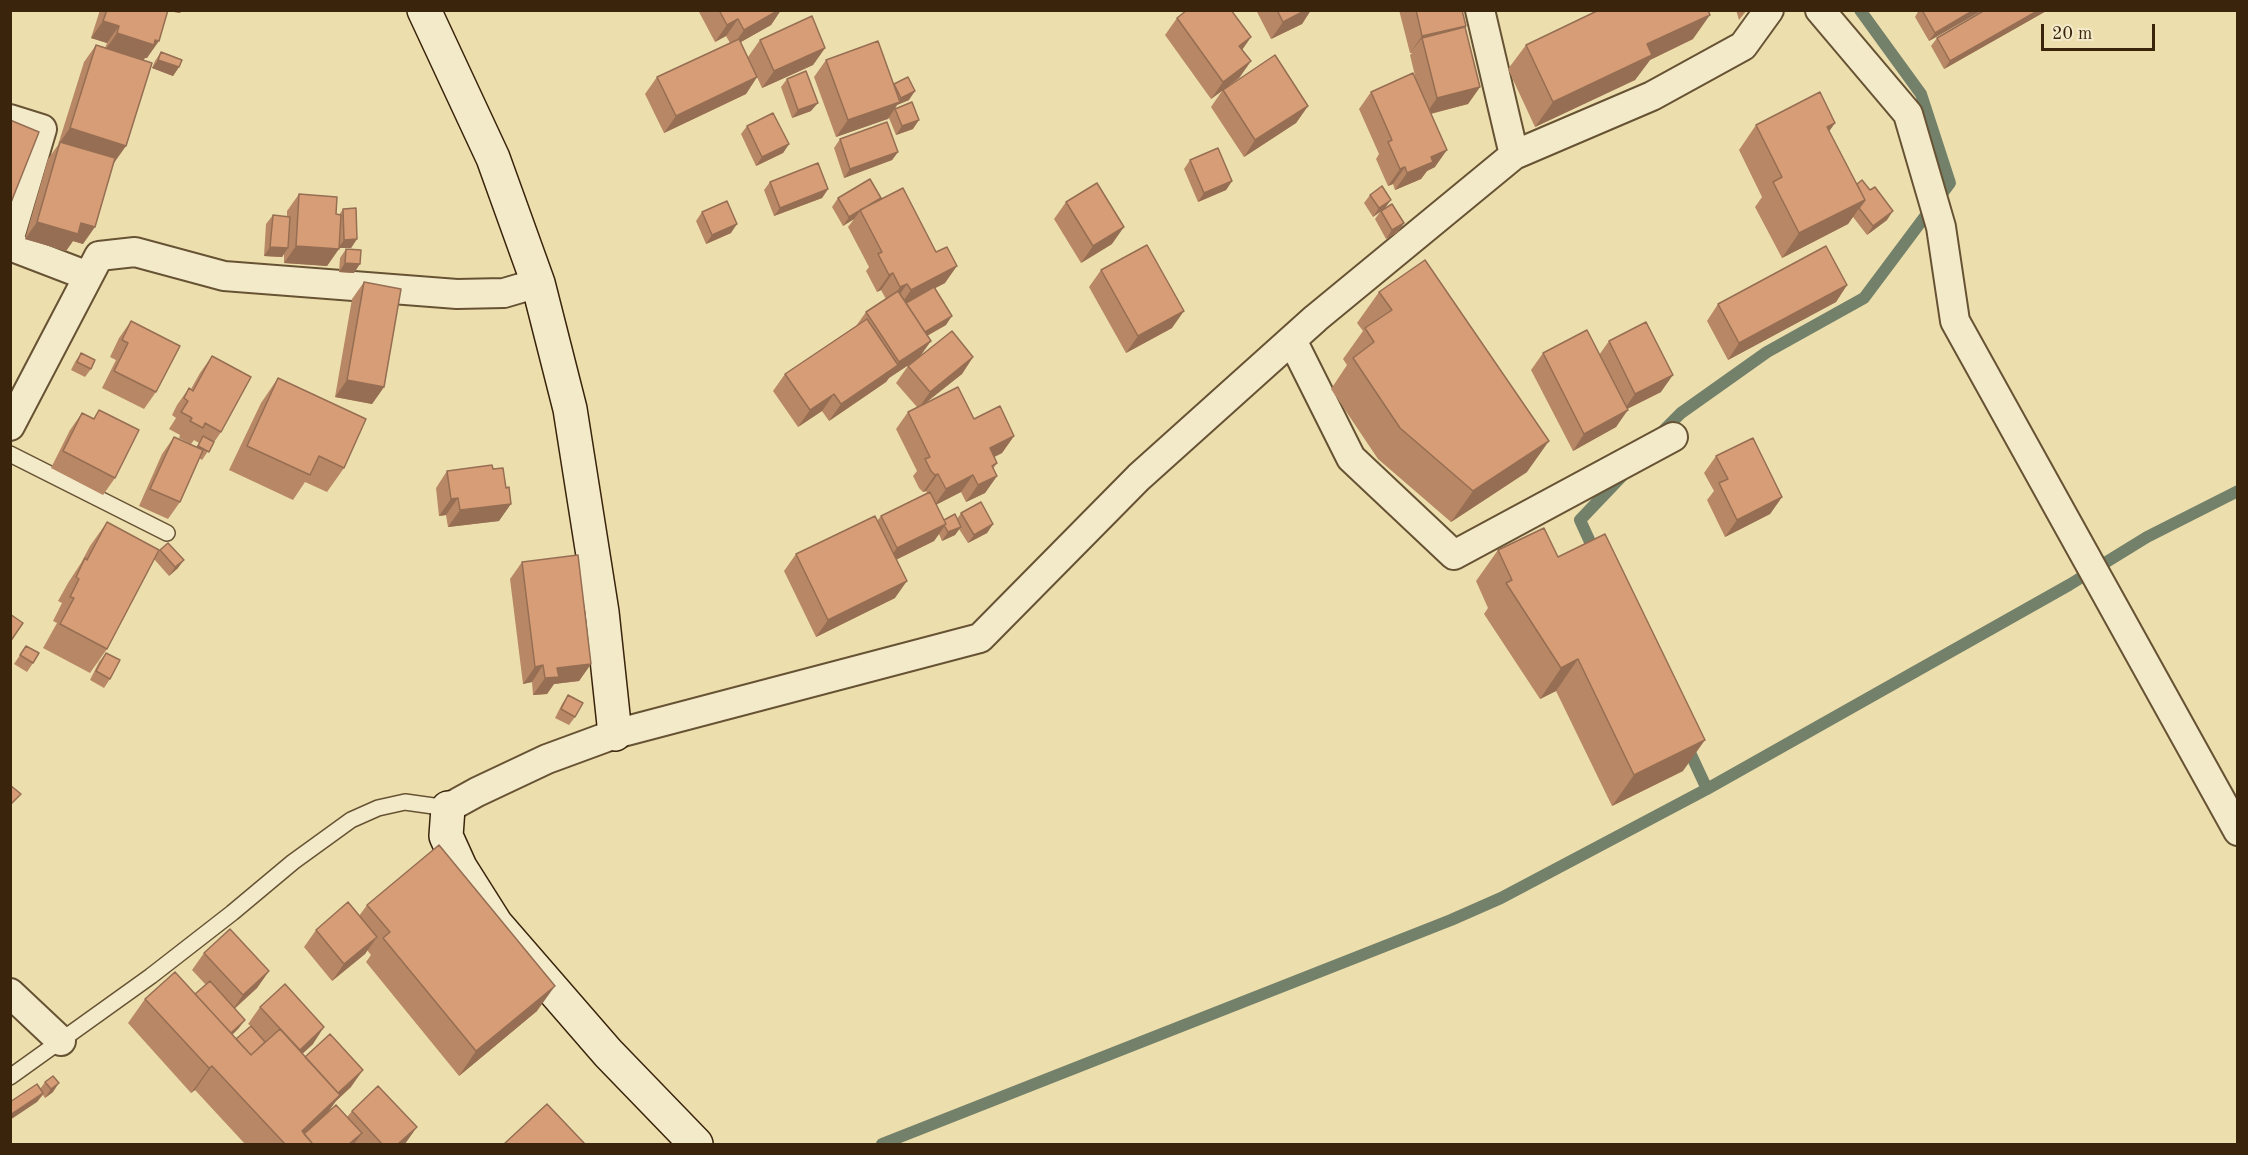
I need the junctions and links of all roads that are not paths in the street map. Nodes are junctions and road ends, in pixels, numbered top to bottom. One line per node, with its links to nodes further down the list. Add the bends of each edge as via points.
1 (424, 10): 9 (street, via 493,158)
2 (1480, 10): 6 (street)
3 (1769, 10): 6 (street, via 1743,46 1652,96)
4 (1820, 10): 17 (street, via 1908,114 1941,227 1954,321)
5 (10, 119): 7 (street, via 42,129)
6 (1514, 154): 10 (street)
7 (10, 238): 8 (street, via 15,249)
8 (88, 276): 9 (street, via 99,256 135,252 224,276 445,293 504,293); 11 (street)
9 (538, 283): 15 (street, via 570,409 602,612)
10 (1292, 340): 12 (street, via 1352,458 1454,555); 15 (street, via 1138,477 980,638)
11 (10, 426)
12 (1674, 437)
13 (10, 454): 14 (lane)
14 (167, 533)
15 (615, 734): 16 (street, via 547,759)
16 (448, 808): 19 (lane, via 405,802 351,820); 21 (street, via 446,836 460,867 496,924 608,1053)
17 (2238, 831)
18 (10, 993): 19 (street)
19 (61, 1041): 20 (lane)
20 (10, 1077)
21 (696, 1144)

